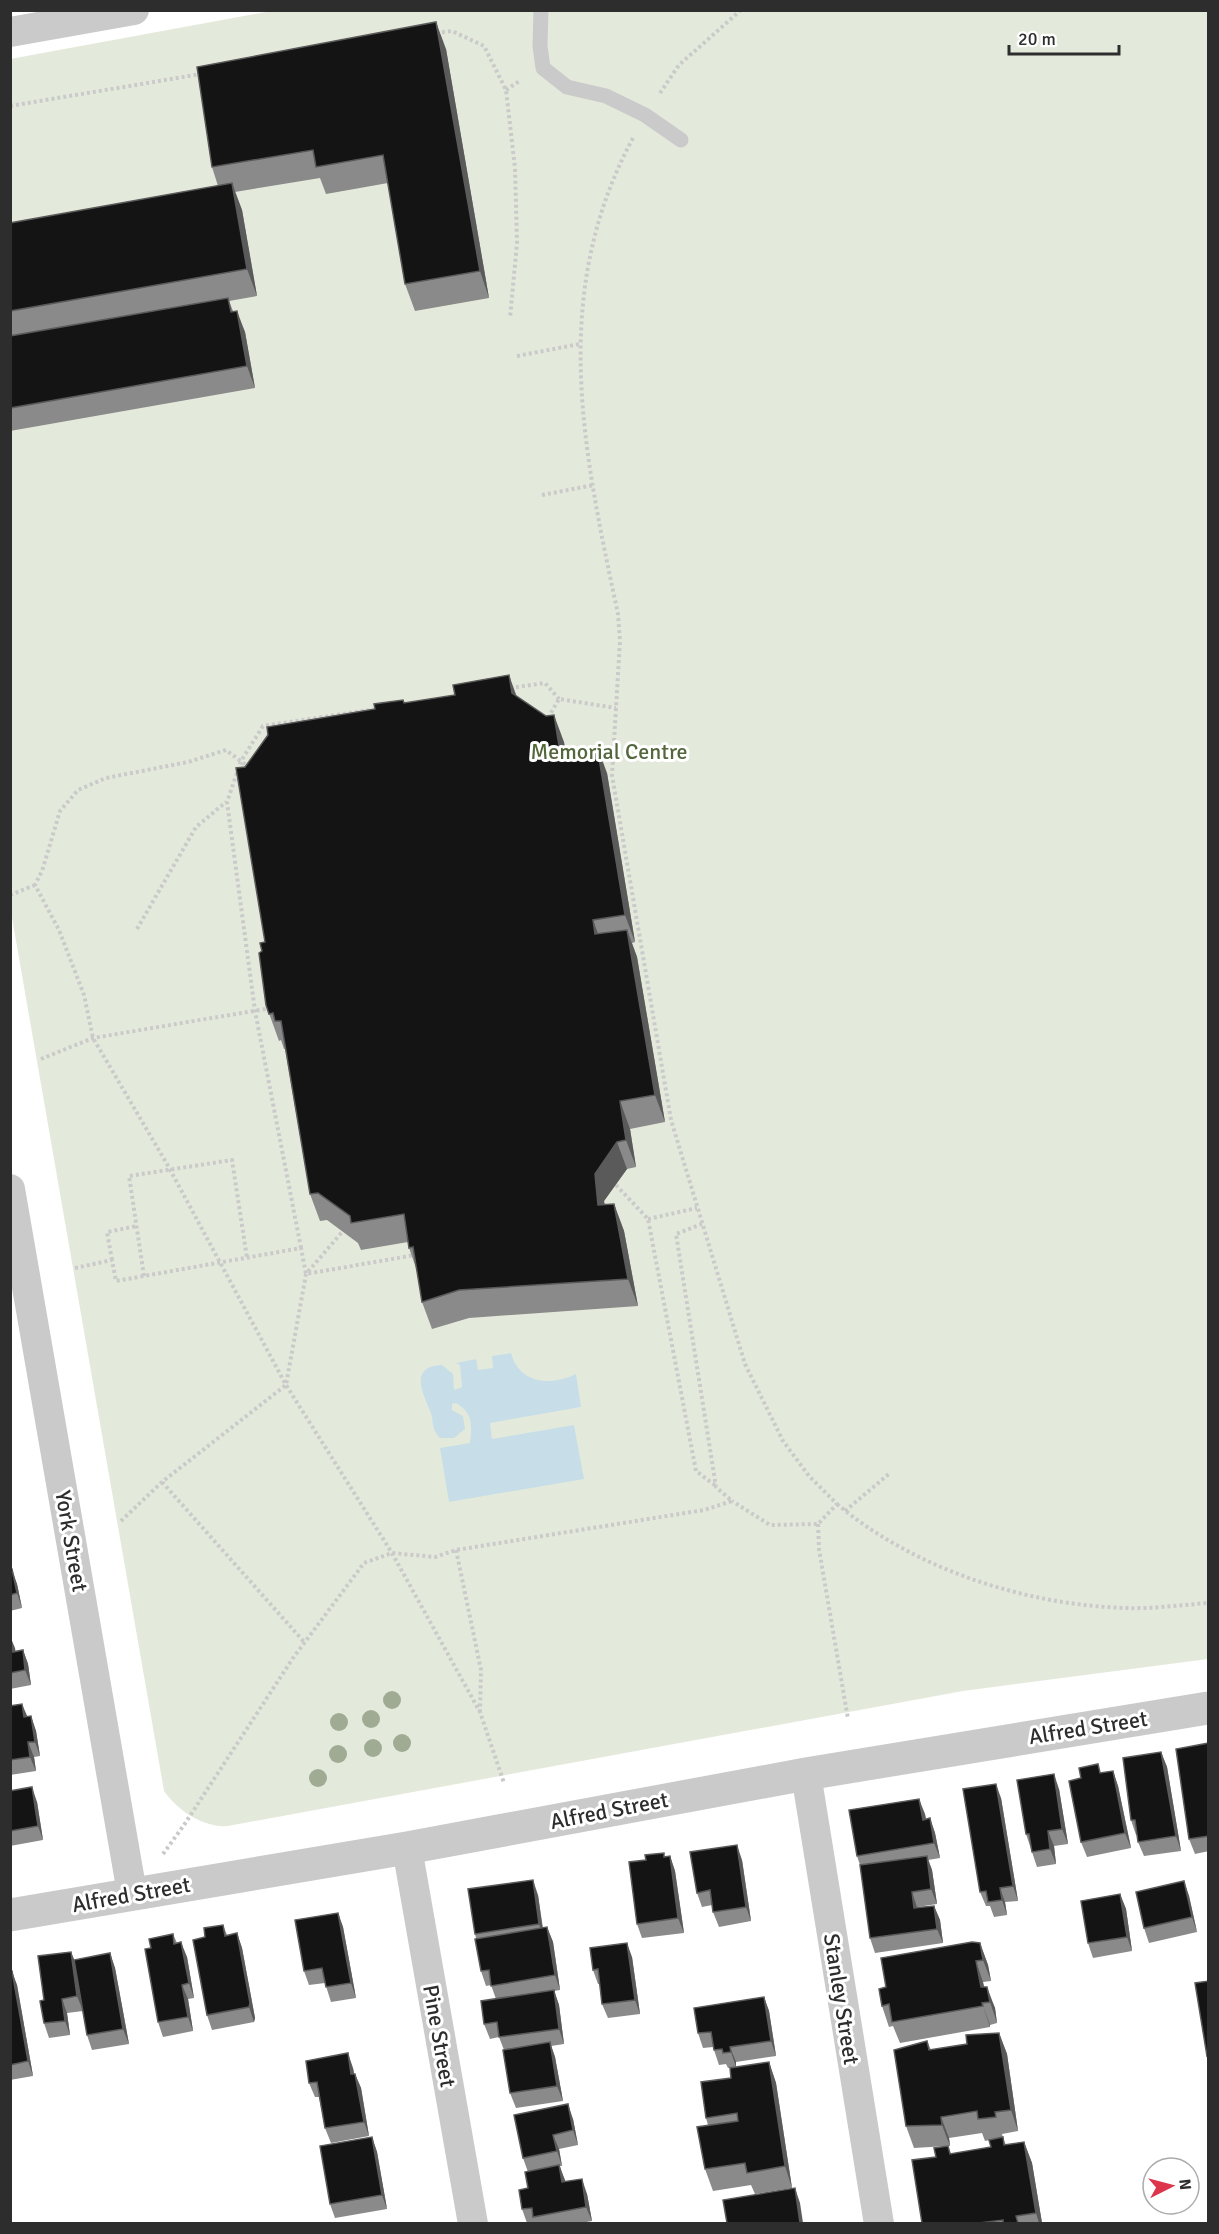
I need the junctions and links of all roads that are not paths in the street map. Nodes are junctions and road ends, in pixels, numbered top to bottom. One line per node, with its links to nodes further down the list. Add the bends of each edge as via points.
1 (134, 10): 3 (street)
2 (541, 10): 4 (lane, via 543,68 567,87 606,96 645,115)
3 (10, 32)
4 (681, 140)
5 (10, 1189): 6 (street, York Street)
6 (16, 1248): 10 (street, York Street)
7 (1209, 1708): 8 (street, Alfred Street)
8 (806, 1774): 9 (street, Alfred Street); 13 (street, Stanley Street)
9 (407, 1848): 10 (street, Alfred Street); 12 (street, Pine Street)
10 (132, 1893): 11 (street, Alfred Street)
11 (10, 1915)
12 (473, 2223)
13 (879, 2223)

